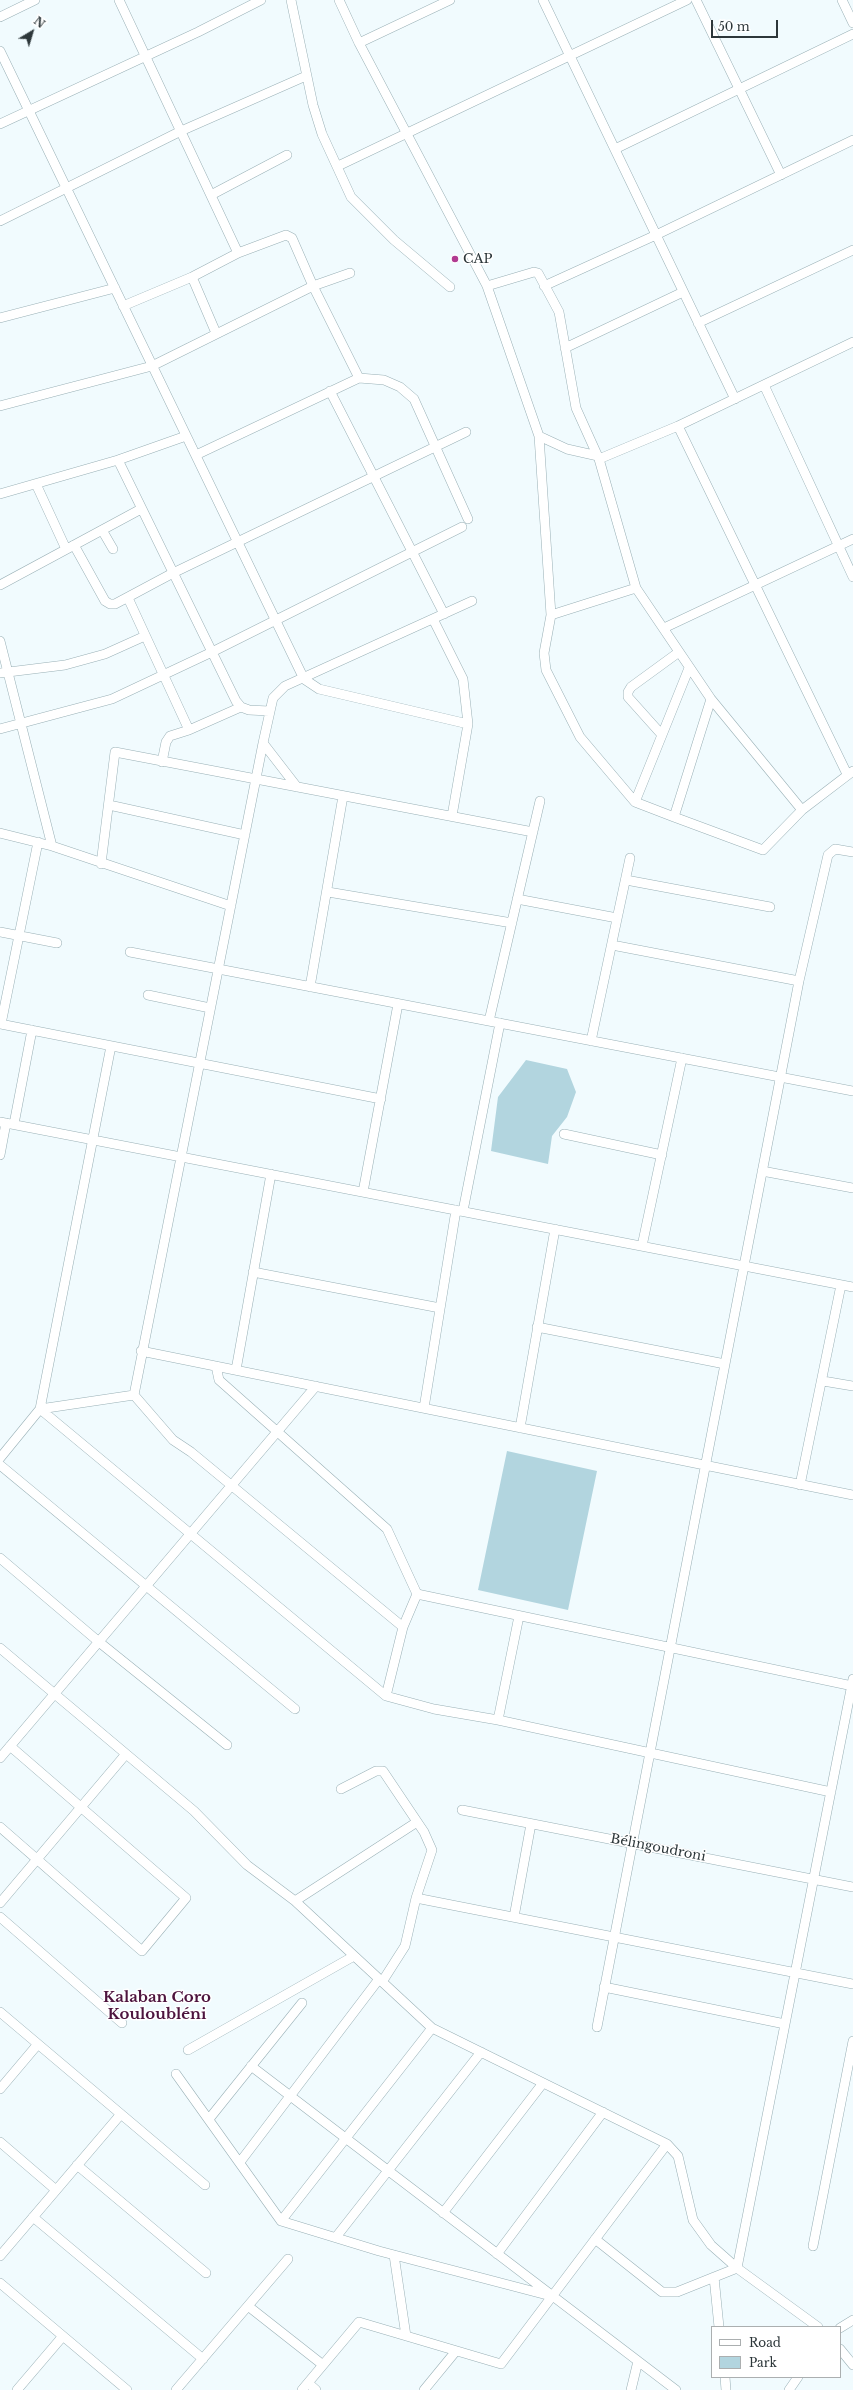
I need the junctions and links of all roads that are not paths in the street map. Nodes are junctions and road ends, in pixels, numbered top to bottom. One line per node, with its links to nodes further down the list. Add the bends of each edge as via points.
1 (35, 0): 11 (street)
2 (119, 0): 17 (street)
3 (261, 0): 17 (street)
4 (290, 0): 19 (street)
5 (339, 0): 15 (street)
6 (450, 0): 15 (street)
7 (543, 0): 18 (street)
8 (687, 0): 18 (street)
9 (696, 0): 20 (street)
10 (842, 0): 13 (street)
11 (24, 3): 12 (street)
12 (0, 17)
13 (853, 23)
14 (853, 34): 20 (street)
15 (359, 43): 24 (street)
16 (0, 51): 21 (street)
17 (146, 56): 21 (street); 23 (street)
18 (571, 56): 24 (street); 26 (street)
19 (306, 76): 23 (street); 28 (street, via 322,134)
20 (739, 89): 26 (street); 29 (street)
21 (28, 110): 22 (street); 30 (street)
22 (0, 124)
23 (181, 131): 30 (street); 31 (street)
24 (408, 134): 28 (street); 39 (street)
25 (853, 140): 29 (street)
26 (615, 149): 33 (street)
27 (287, 155): 31 (street)
28 (338, 166): 41 (street, via 355,203)
29 (781, 175): 33 (street)
30 (66, 188): 32 (street); 42 (street)
31 (211, 195): 35 (street)
32 (0, 221)
33 (656, 235): 40 (street); 43 (street)
34 (853, 250): 46 (street)
35 (238, 253): 37 (street); 38 (street, via 286,235 292,238)
36 (350, 273): 38 (street)
37 (192, 278): 44 (street); 47 (street)
38 (312, 286): 47 (street); 51 (street)
39 (487, 286): 40 (street, via 534,272 538,274); 59 (street)
40 (544, 286): 49 (street, via 559,312)
41 (450, 287)
42 (115, 288): 44 (street); 45 (street)
43 (684, 292): 46 (street); 49 (street)
44 (123, 306): 50 (street)
45 (0, 318)
46 (698, 323): 54 (street)
47 (216, 333): 50 (street)
48 (853, 342): 52 (street)
49 (565, 348): 62 (street, via 576,408)
50 (152, 366): 55 (street); 58 (street)
51 (358, 378): 53 (street); 60 (street, via 384,380 400,386 414,399)
52 (764, 385): 54 (street); 73 (street)
53 (330, 391): 61 (street); 64 (street)
54 (734, 399): 56 (street)
55 (0, 406)
56 (678, 426): 62 (street); 80 (street)
57 (466, 432): 60 (street)
58 (186, 436): 61 (street); 63 (street)
59 (539, 436): 62 (street, via 567,449); 85 (street)
60 (436, 446): 64 (street); 68 (street)
61 (196, 455): 72 (street)
62 (598, 458): 81 (street)
63 (118, 460): 65 (street); 67 (street)
64 (374, 476): 72 (street); 76 (street)
65 (36, 484): 66 (street); 74 (street)
66 (0, 494)
67 (141, 509): 70 (street); 77 (street)
68 (468, 519)
69 (462, 528): 76 (street)
70 (102, 530): 74 (street); 75 (street)
71 (853, 539): 73 (street)
72 (238, 542): 77 (street); 87 (street)
73 (838, 545): 78 (street); 80 (street)
74 (70, 547): 79 (street); 82 (street, via 105,601 115,604)
75 (113, 549)
76 (413, 553): 84 (street); 87 (street)
77 (173, 573): 82 (street); 91 (street)
78 (853, 577)
79 (0, 585)
80 (755, 585): 88 (street); 107 (street)
81 (636, 588): 85 (street); 88 (street)
82 (128, 598): 89 (street)
83 (472, 601): 84 (street)
84 (444, 614): 86 (street)
85 (551, 615): 112 (street, via 544,652 546,670 580,737)
86 (433, 619): 96 (street); 101 (street, via 463,679)
87 (276, 621): 91 (street); 96 (street)
88 (664, 628): 92 (street)
89 (145, 636): 94 (street, via 105,654 65,665); 95 (street)
90 (0, 641): 94 (street)
91 (212, 652): 95 (street); 98 (street)
92 (679, 652): 93 (street); 104 (street, via 631,687 628,692 628,697)
93 (688, 668): 97 (street); 104 (street)
94 (4, 672): 100 (street)
95 (162, 674): 100 (street, via 112,700); 103 (street)
96 (304, 679): 99 (street, via 285,686 274,698); 101 (street, via 318,689)
97 (711, 699): 114 (street); 116 (street)
98 (241, 707): 99 (street); 103 (street)
99 (270, 712): 105 (street)
100 (21, 724): 102 (street); 121 (street)
101 (468, 724): 115 (street)
102 (0, 729)
103 (189, 730): 106 (street, via 170,736 166,742)
104 (662, 735): 112 (street)
105 (263, 743): 108 (street); 109 (street)
106 (162, 762): 108 (street); 113 (street, via 115,752)
107 (850, 772): 114 (street)
108 (256, 779): 109 (street); 119 (street)
109 (297, 787): 110 (street)
110 (343, 796): 115 (street); 126 (street)
111 (540, 801): 117 (street)
112 (635, 802): 116 (street)
113 (109, 805): 119 (street); 124 (street)
114 (802, 810): 116 (street, via 763,850)
115 (452, 816): 117 (street)
116 (674, 817)
117 (533, 832): 127 (street)
118 (0, 833): 120 (street)
119 (245, 835): 128 (street)
120 (38, 842): 121 (street); 133 (street)
121 (52, 846): 124 (street)
122 (853, 852): 138 (street, via 835,849 828,855)
123 (630, 858): 125 (street)
124 (101, 864): 128 (street)
125 (626, 880): 129 (street); 130 (street)
126 (328, 892): 131 (street); 139 (street)
127 (518, 899): 130 (street); 131 (street)
128 (230, 906): 137 (street)
129 (770, 907)
130 (617, 918): 135 (street)
131 (512, 923): 143 (street)
132 (0, 932): 133 (street)
133 (19, 936): 134 (street); 145 (street)
134 (57, 943)
135 (612, 945): 138 (street); 147 (street)
136 (130, 952): 137 (street)
137 (218, 969): 139 (street); 142 (street)
138 (799, 981): 151 (street)
139 (310, 987): 141 (street)
140 (148, 994): 142 (street)
141 (398, 1004): 143 (street); 153 (street)
142 (210, 1008): 150 (street)
143 (489, 1021): 144 (street)
144 (500, 1023): 147 (street); 164 (street)
145 (1, 1024): 146 (street)
146 (32, 1030): 148 (street); 154 (street)
147 (591, 1041): 149 (street)
148 (111, 1046): 150 (street); 156 (street)
149 (682, 1058): 151 (street); 158 (street)
150 (199, 1063): 153 (street); 159 (street)
151 (780, 1077): 152 (street); 160 (street)
152 (853, 1091)
153 (381, 1099): 163 (street)
154 (7, 1123): 156 (street); 157 (street)
155 (564, 1134): 158 (street)
156 (93, 1140): 159 (street); 182 (street)
157 (0, 1155)
158 (662, 1155): 166 (street)
159 (180, 1157): 161 (street); 173 (street)
160 (762, 1172): 162 (street); 167 (street)
161 (271, 1174): 163 (street); 168 (street)
162 (853, 1188)
163 (363, 1192): 164 (street)
164 (460, 1211): 165 (street); 171 (street)
165 (555, 1229): 166 (street); 172 (street)
166 (642, 1246): 167 (street)
167 (744, 1266): 169 (street); 174 (street)
168 (253, 1272): 171 (street); 176 (street)
169 (841, 1285): 170 (street); 177 (street)
170 (853, 1287)
171 (440, 1308): 181 (street)
172 (537, 1327): 174 (street); 183 (street)
173 (141, 1351): 175 (street); 180 (street)
174 (725, 1364): 187 (street)
175 (216, 1366): 176 (street); 184 (street, via 219,1380)
176 (236, 1370): 178 (street)
177 (823, 1380): 179 (street); 188 (street)
178 (316, 1386): 181 (street); 184 (street)
179 (853, 1386)
180 (134, 1395): 182 (street); 189 (street, via 174,1440)
181 (424, 1408): 183 (street)
182 (40, 1409): 185 (street); 191 (street)
183 (520, 1428): 187 (street)
184 (278, 1432): 189 (street); 194 (street, via 387,1529)
185 (0, 1458)
186 (0, 1465): 193 (street)
187 (705, 1465): 188 (street); 199 (street)
188 (800, 1484): 190 (street)
189 (231, 1486): 191 (street); 196 (street)
190 (853, 1495)
191 (190, 1534): 193 (street); 202 (street)
192 (0, 1558): 197 (street)
193 (147, 1585): 197 (street); 203 (street)
194 (417, 1594): 195 (street); 196 (street)
195 (519, 1616): 199 (street); 204 (street)
196 (403, 1627): 202 (street)
197 (99, 1642): 201 (street); 205 (street)
198 (0, 1648): 201 (street)
199 (670, 1648): 200 (street); 208 (street)
200 (853, 1684): 211 (street)
201 (55, 1694): 206 (street); 207 (street)
202 (386, 1696): 204 (street, via 434,1709)
203 (295, 1710)
204 (498, 1720): 208 (street)
205 (227, 1744)
206 (10, 1746): 209 (street); 212 (street)
207 (126, 1754): 212 (street); 222 (street, via 194,1811 247,1865)
208 (650, 1754): 211 (street); 217 (street)
209 (0, 1758)
210 (341, 1788): 214 (street, via 376,1771 383,1771)
211 (831, 1792): 219 (street)
212 (81, 1807): 218 (street); 218 (street, via 186,1898 142,1951)
213 (462, 1810): 215 (street, Bélingoudroni)
214 (417, 1822): 221 (street, via 432,1850); 222 (street)
215 (531, 1824): 217 (street, Bélingoudroni); 225 (street)
216 (0, 1827): 218 (street)
217 (632, 1844): 219 (street, Bélingoudroni); 226 (street)
218 (37, 1859): 223 (street)
219 (814, 1879): 220 (street, Bélingoudroni); 228 (street)
220 (853, 1887)
221 (416, 1898): 225 (street); 229 (street, via 405,1946)
222 (295, 1901): 227 (street)
223 (0, 1903)
224 (0, 1917): 234 (street)
225 (514, 1917): 226 (street)
226 (614, 1937): 228 (street); 231 (street)
227 (354, 1956): 229 (street); 240 (street)
228 (795, 1972): 230 (street); 235 (street)
229 (380, 1981): 237 (street); 246 (street)
230 (853, 1984)
231 (604, 1987): 235 (street); 236 (street)
232 (302, 2003): 242 (street)
233 (0, 2012): 239 (street)
234 (122, 2023)
235 (785, 2024): 268 (street)
236 (597, 2027)
237 (432, 2028): 241 (street); 250 (street)
238 (853, 2041): 263 (street)
239 (38, 2044): 245 (street); 248 (street)
240 (188, 2050)
241 (481, 2052): 244 (street); 255 (street)
242 (251, 2066): 246 (street); 249 (street)
243 (176, 2074): 249 (street)
244 (543, 2083): 247 (street); 258 (street)
245 (0, 2089)
246 (290, 2096): 250 (street); 253 (street)
247 (603, 2112): 252 (street); 264 (street)
248 (120, 2114): 254 (street); 256 (street)
249 (209, 2119): 253 (street)
250 (346, 2138): 255 (street); 260 (street)
251 (0, 2142): 257 (street)
252 (667, 2144): 262 (street); 268 (street, via 678,2156 693,2220 711,2245)
253 (240, 2162): 260 (street)
254 (76, 2165): 257 (street); 269 (street)
255 (388, 2171): 258 (street); 261 (street)
256 (205, 2185)
257 (56, 2190): 259 (street)
258 (444, 2213): 264 (street)
259 (33, 2217): 266 (street); 282 (street)
260 (282, 2220): 261 (street)
261 (336, 2237): 265 (street)
262 (595, 2239): 270 (street, via 662,2292 676,2292); 272 (street)
263 (813, 2246)
264 (497, 2254): 272 (street)
265 (394, 2255): 272 (street); 279 (street)
266 (0, 2256)
267 (288, 2258): 273 (street)
268 (737, 2268): 270 (street); 276 (street)
269 (206, 2273)
270 (714, 2277): 275 (street)
271 (0, 2283): 278 (street)
272 (552, 2296): 281 (street, via 501,2364); 283 (street)
273 (248, 2306): 282 (street); 284 (street)
274 (853, 2320): 277 (street)
275 (719, 2326)
276 (817, 2326)
277 (841, 2327)
278 (63, 2336): 289 (street); 290 (street)
279 (406, 2336): 281 (street); 284 (street, via 359,2322)
280 (841, 2350): 285 (street)
281 (456, 2351): 293 (street)
282 (203, 2358): 291 (street)
283 (638, 2361): 294 (street); 295 (street)
284 (323, 2365): 288 (street)
285 (853, 2365)
286 (725, 2378): 296 (street)
287 (797, 2378): 297 (street)
288 (305, 2386): 292 (street)
289 (17, 2390)
290 (127, 2390)
291 (176, 2390)
292 (316, 2390)
293 (424, 2390)
294 (631, 2390)
295 (676, 2390)
296 (726, 2390)
297 (789, 2390)

